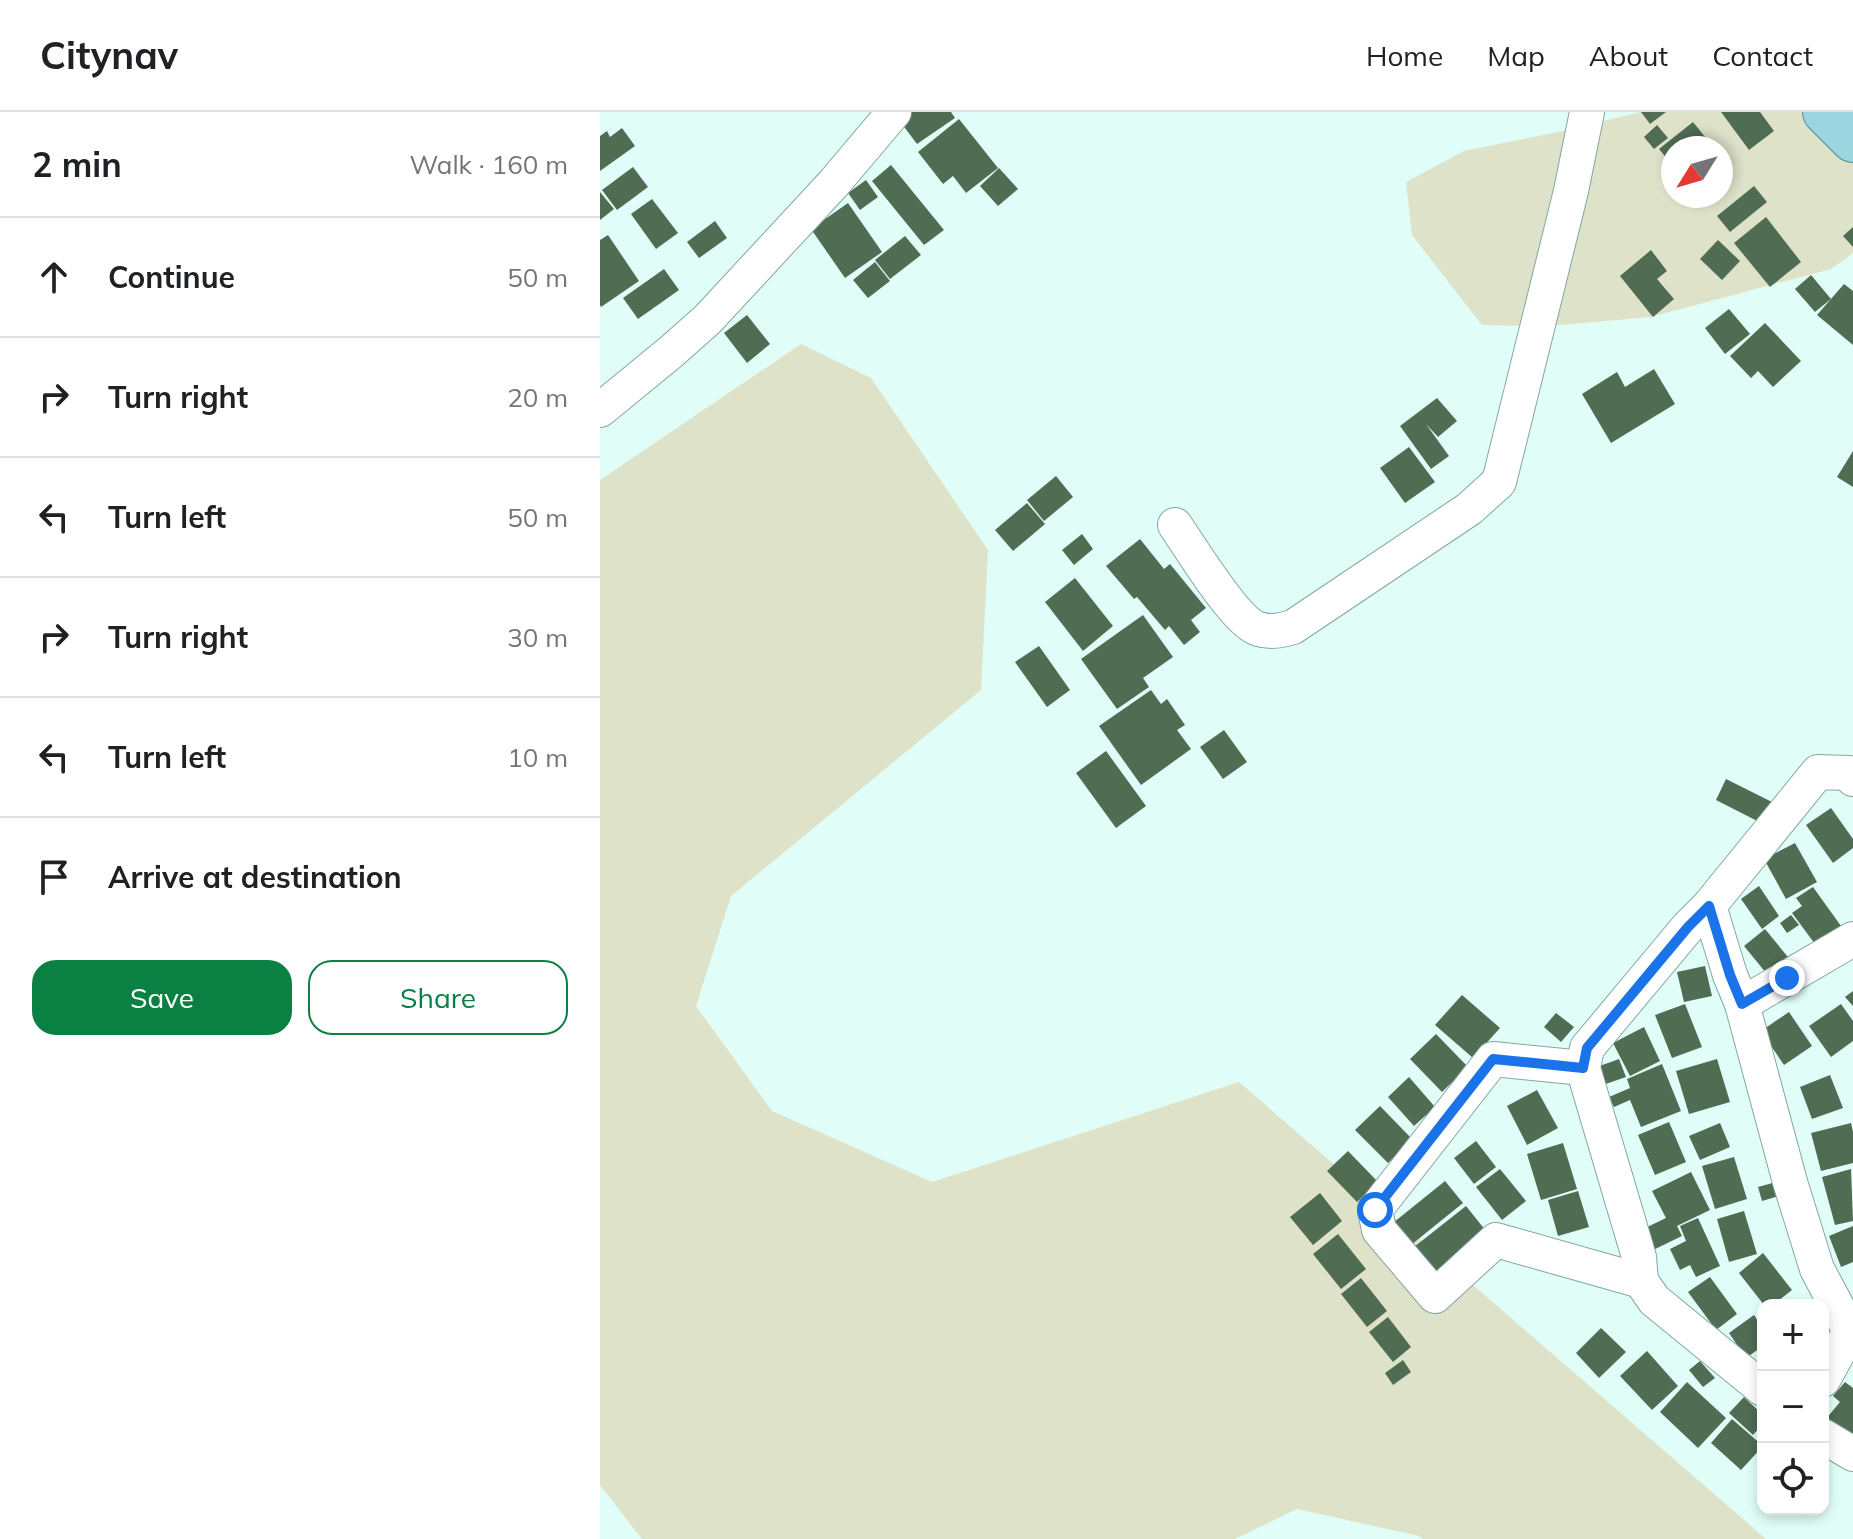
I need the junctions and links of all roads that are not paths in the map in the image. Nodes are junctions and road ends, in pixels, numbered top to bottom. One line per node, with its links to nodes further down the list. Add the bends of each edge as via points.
1 (894, 112): 5 (street, via 708,319)
2 (1587, 112): 6 (street, via 1499,482 1456,518 1293,627 1279,631 1257,628 1238,616)
3 (1825, 112): 4 (main road)
4 (1853, 140)
5 (600, 410)
6 (1175, 525)
7 (1853, 779): 8 (street, via 1849,773 1818,772)
8 (1709, 906): 10 (street); 11 (street, via 1587,1048)
9 (1853, 939): 10 (street)
10 (1742, 1004): 13 (street, via 1817,1269 1850,1331)
11 (1583, 1068): 12 (street, via 1639,1257); 12 (street, via 1493,1059 1375,1210 1379,1230 1435,1296 1496,1240)
12 (1641, 1281): 14 (street, via 1654,1300)
13 (1828, 1371)
14 (1757, 1384)
15 (1829, 1440): 16 (street)
16 (1853, 1454)

